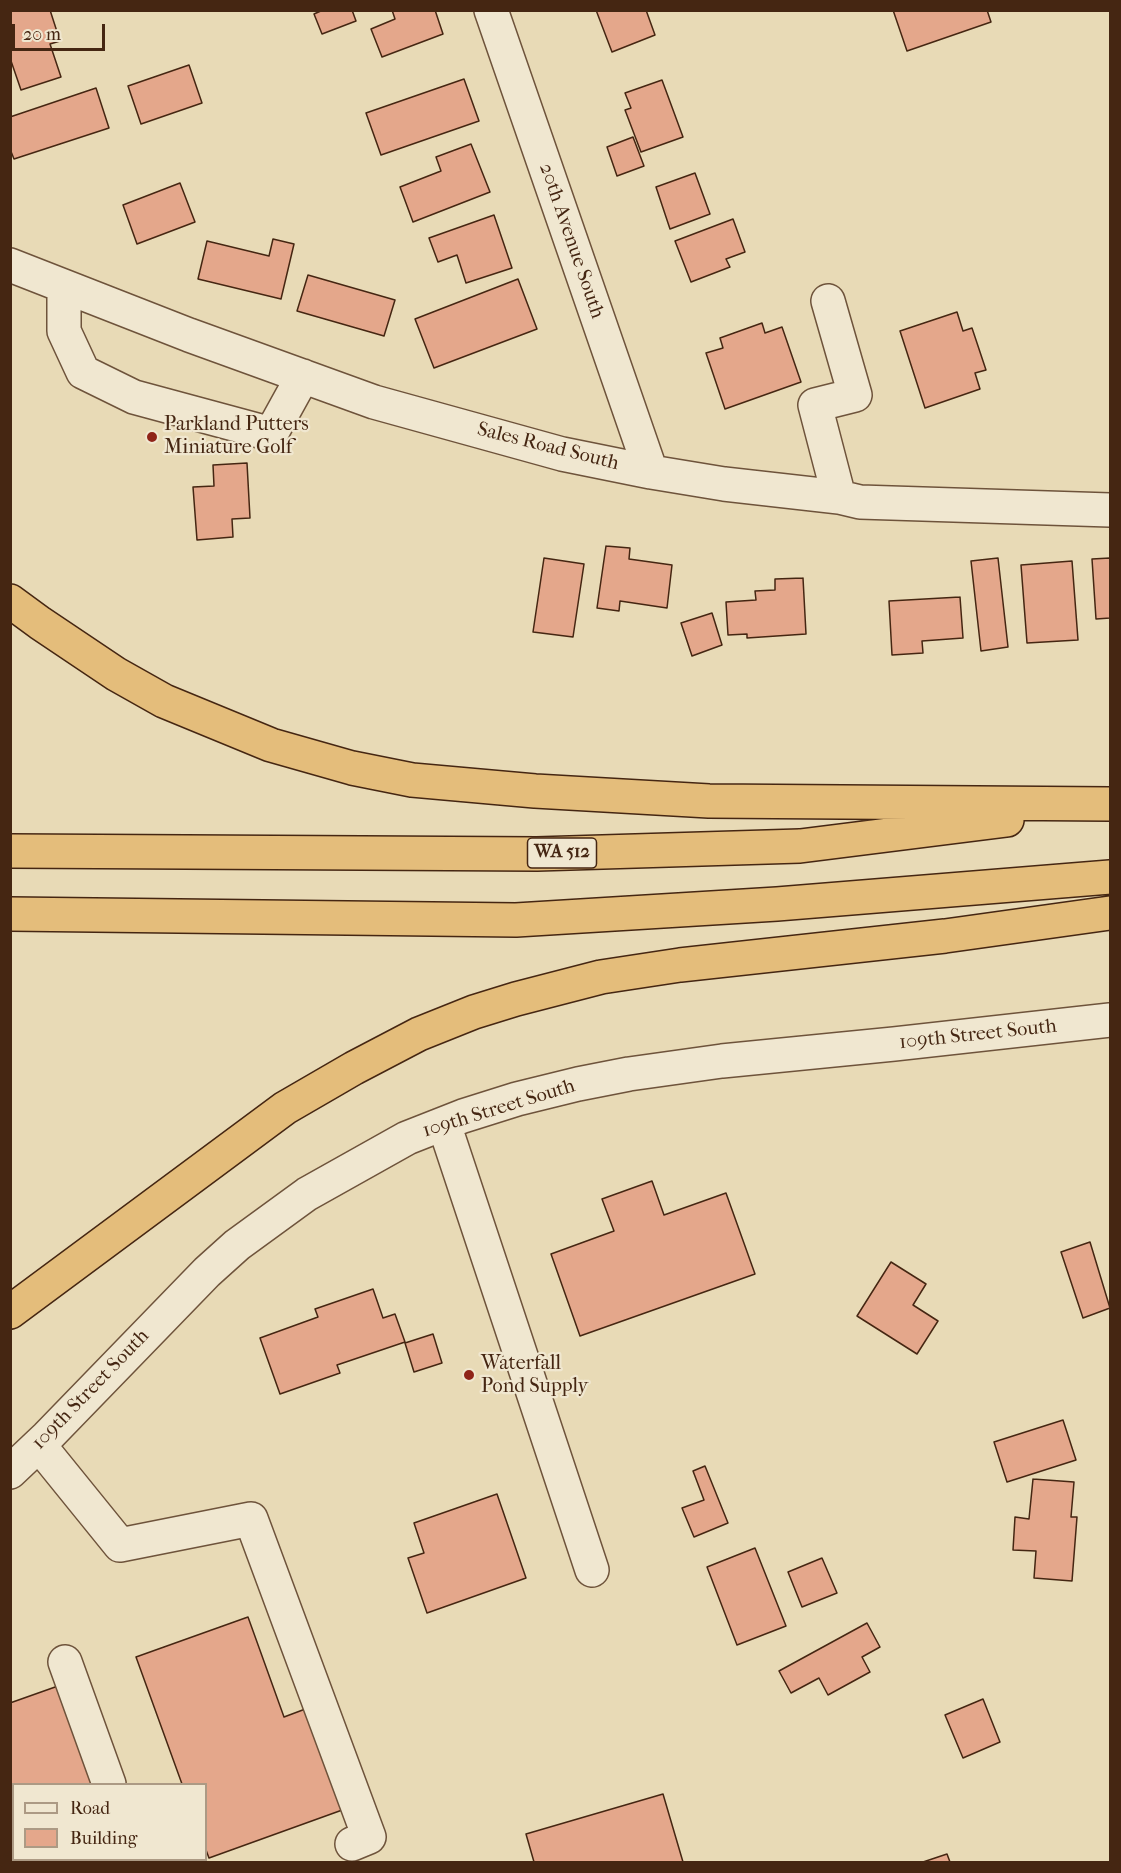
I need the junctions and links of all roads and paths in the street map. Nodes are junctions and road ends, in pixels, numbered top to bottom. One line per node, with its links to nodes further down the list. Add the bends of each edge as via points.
1 (491, 10): 6 (street, 20th Avenue South)
2 (10, 265): 3 (street, Sales Road South)
3 (64, 286): 5 (street, Sales Road South); 5 (street, via 64,330 83,372 134,397 271,434)
4 (828, 301): 7 (street, via 855,394 815,405)
5 (303, 376): 6 (street, Sales Road South, via 374,402 562,454)
6 (651, 472): 7 (street, Sales Road South)
7 (839, 497): 8 (street, Sales Road South, via 871,502)
8 (1110, 510)
9 (10, 601): 10 (highway, via 116,674 164,701 271,745 412,780 709,801)
10 (1110, 806): 11 (highway, WA 512, via 800,846 537,854)
11 (10, 851)
12 (1110, 877): 14 (highway, via 516,920)
13 (1110, 913): 17 (highway, via 602,977 474,1012 419,1034 285,1108)
14 (10, 914)
15 (1110, 1020): 16 (street, 109th Street South, via 629,1074 517,1100)
16 (444, 1124): 18 (street, 109th Street South, via 406,1138 361,1162 264,1223 207,1272); 20 (street)
17 (10, 1312)
18 (39, 1446): 19 (street, 109th Street South); 23 (street, via 120,1545 251,1519 369,1838)
19 (10, 1472)
20 (592, 1570)
21 (65, 1662): 22 (street)
22 (108, 1783)
23 (352, 1844)

